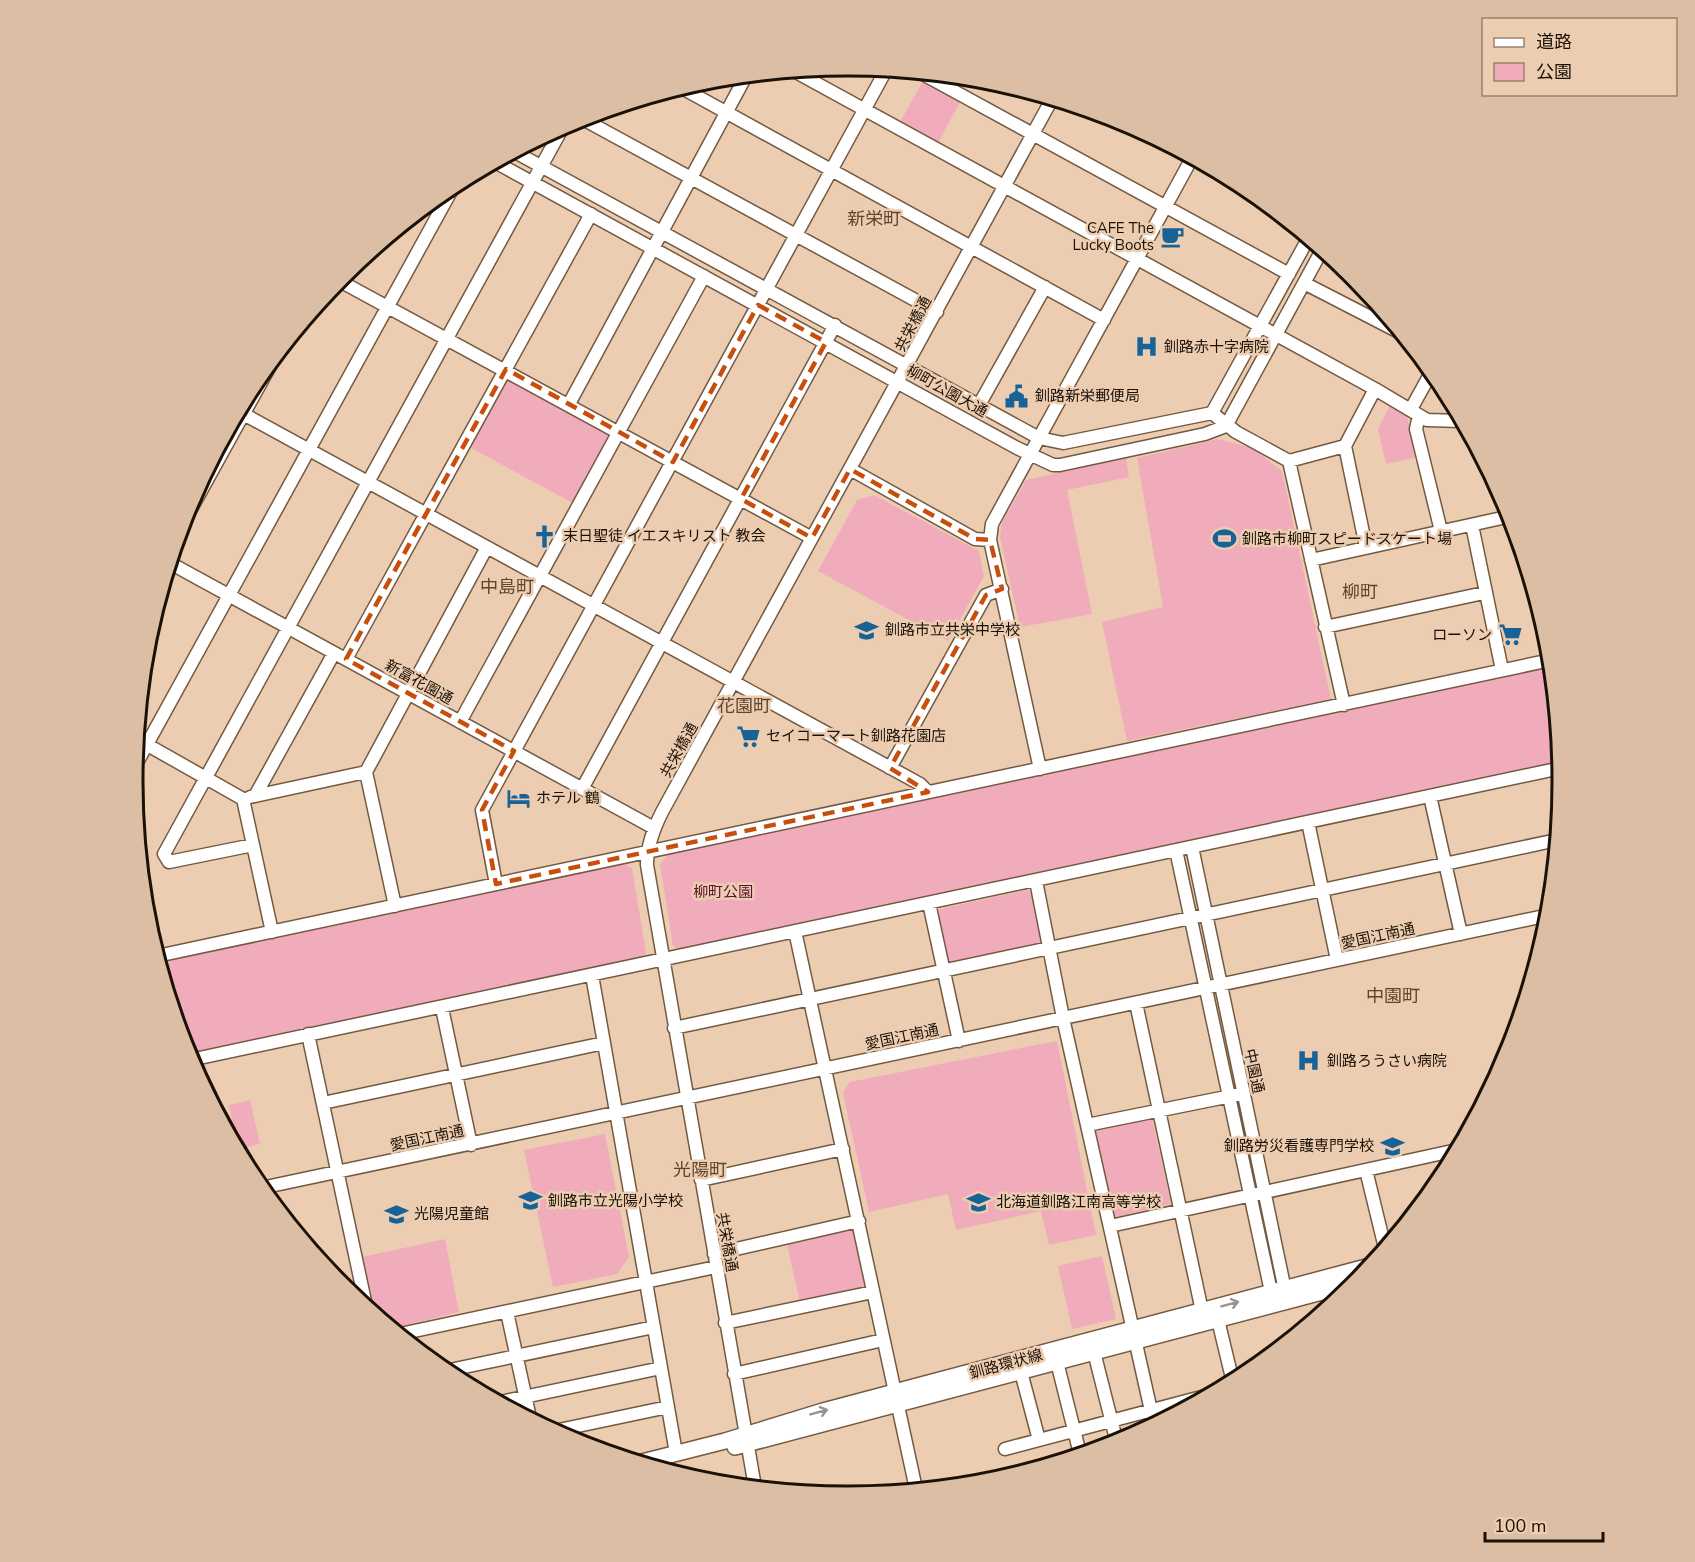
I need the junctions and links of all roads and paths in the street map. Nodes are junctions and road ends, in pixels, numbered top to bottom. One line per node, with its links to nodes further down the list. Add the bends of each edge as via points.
1 (882, 77): 7 (street)
2 (806, 78): 7 (street)
3 (940, 83): 10 (street)
4 (741, 85): 8 (street)
5 (693, 94): 8 (street)
6 (1048, 106): 10 (street, 共栄橋通)
7 (864, 110): 16 (street); 19 (street)
8 (727, 112): 16 (street); 17 (street)
9 (593, 125): 17 (street)
10 (1033, 134): 19 (street, 共栄橋通); 21 (street)
11 (556, 140): 14 (street)
12 (523, 156): 14 (street, 柳町公園大通)
13 (1188, 165): 21 (street)
14 (542, 166): 18 (street); 23 (street, 柳町公園大通)
15 (503, 167): 18 (street, 柳町公園大通)
16 (832, 170): 24 (street); 25 (street)
17 (692, 180): 23 (street); 24 (street)
18 (533, 183): 22 (street, 柳町公園大通); 44 (street)
19 (1003, 186): 25 (street, 共栄橋通); 29 (street)
20 (444, 204): 37 (street)
21 (1165, 207): 29 (street); 30 (street)
22 (591, 214): 27 (street, 柳町公園大通); 47 (street)
23 (663, 232): 27 (street); 35 (street, 柳町公園大通)
24 (796, 235): 35 (street); 38 (street)
25 (972, 245): 34 (street); 38 (street, 共栄橋通)
26 (1305, 245): 30 (street)
27 (653, 249): 31 (street, 柳町公園大通); 51 (street)
28 (1318, 257): 32 (street)
29 (1137, 259): 39 (street); 42 (street)
30 (1289, 274): 42 (street)
31 (704, 276): 36 (street, 柳町公園大通); 58 (street)
32 (1304, 283): 40 (street); 43 (street)
33 (347, 285): 37 (street)
34 (1045, 287): 39 (street); 52 (street)
35 (767, 289): 36 (street); 41 (street, 柳町公園大通)
36 (758, 305): 45 (street, 柳町公園大通); 64 (street)
37 (388, 306): 44 (street); 61 (street)
38 (937, 312): 46 (street, 共栄橋通)
39 (1104, 320): 59 (street)
40 (1383, 323)
41 (835, 325): 45 (street); 46 (street, 柳町公園大通)
42 (1259, 327): 43 (street); 53 (street)
43 (1276, 335): 50 (street); 57 (street)
44 (449, 338): 47 (street); 66 (street)
45 (826, 342): 48 (street, 柳町公園大通); 67 (street)
46 (908, 366): 48 (street, 共栄橋通); 52 (street, 柳町公園大通)
47 (506, 369): 51 (street); 68 (street)
48 (899, 381): 62 (street, 柳町公園大通); 65 (street, 共栄橋通)
49 (1427, 382): 54 (street)
50 (1375, 389): 54 (street); 60 (street)
51 (568, 404): 58 (street)
52 (979, 405): 59 (street, 柳町公園大通)
53 (1212, 412): 57 (street); 59 (street, 柳町公園大通, via 1063,443)
54 (1415, 412): 56 (street, via 1427,420); 71 (street)
55 (246, 415): 61 (street)
56 (1453, 421)
57 (1226, 426): 62 (street, 柳町公園大通, via 1060,465); 63 (street)
58 (619, 432): 64 (street); 78 (street)
59 (1039, 438): 62 (street)
60 (1345, 446): 63 (street); 75 (street)
61 (309, 449): 66 (street); 81 (street)
62 (1030, 454): 73 (street, via 992,524)
63 (1289, 461): 76 (street)
64 (673, 462): 67 (street); 82 (street)
65 (850, 469): 72 (street, 共栄橋通); 73 (street, via 975,539)
66 (369, 483): 68 (street); 84 (street)
67 (741, 499): 72 (street); 85 (street)
68 (426, 514): 74 (street); 86 (street)
69 (1501, 518): 70 (street)
70 (1472, 525): 71 (street); 80 (street)
71 (1441, 531): 75 (street)
72 (812, 538): 89 (street, 共栄橋通)
73 (990, 540): 79 (street)
74 (488, 547): 78 (street); 90 (street)
75 (1366, 547): 76 (street)
76 (1311, 560): 83 (street)
77 (177, 567): 81 (street, 新富花園通)
78 (540, 576): 82 (street); 92 (street)
79 (1002, 589): 96 (street, via 986,595); 97 (street)
80 (1484, 592): 83 (street); 88 (street)
81 (228, 595): 84 (street, 新富花園通); 93 (street)
82 (593, 605): 85 (street); 95 (street)
83 (1325, 627): 91 (street)
84 (289, 628): 86 (street, 新富花園通); 100 (street)
85 (662, 643): 89 (street); 101 (street)
86 (340, 656): 90 (street, 新富花園通); 104 (street)
87 (1541, 662): 88 (street)
88 (1502, 670): 91 (street)
89 (734, 682): 96 (street); 106 (street, 共栄橋通)
90 (409, 694): 92 (street, 新富花園通); 99 (street)
91 (1344, 705): 97 (street)
92 (460, 722): 95 (street, 新富花園通)
93 (145, 735)
94 (145, 744): 100 (street)
95 (514, 751): 101 (street, 新富花園通); 114 (street, via 482,810)
96 (890, 768): 102 (street)
97 (1040, 769): 102 (street)
98 (1552, 770): 103 (street)
99 (366, 772): 104 (street); 117 (street)
100 (207, 777): 104 (street); 108 (street, via 165,859 169,862)
101 (582, 789): 106 (street, 新富花園通)
102 (928, 792): 111 (street)
103 (1430, 796): 105 (street); 112 (street)
104 (249, 798): 108 (street)
105 (1308, 822): 109 (street); 115 (street)
106 (654, 828): 111 (street, 共栄橋通)
107 (1549, 842): 112 (street)
108 (253, 845): 122 (street)
109 (1192, 847): 110 (street); 118 (street, 中園通)
110 (1176, 850): 113 (street); 120 (street, 中園通)
111 (647, 851): 114 (street); 126 (street, 共栄橋通)
112 (1445, 863): 115 (street); 123 (street)
113 (1036, 880): 116 (street); 124 (street)
114 (496, 884): 117 (street)
115 (1322, 889): 118 (street); 127 (street)
116 (929, 903): 121 (street); 128 (street)
117 (395, 906): 122 (street)
118 (1206, 915): 120 (street); 130 (street, 中園通)
119 (1538, 917): 123 (street, 愛国江南通)
120 (1191, 919): 124 (street); 131 (street, 中園通)
121 (795, 931): 126 (street); 132 (street)
122 (272, 932): 125 (street)
123 (1461, 934): 127 (street, 愛国江南通)
124 (1049, 948): 128 (street); 135 (street)
125 (165, 954)
126 (662, 959): 129 (street); 136 (street, 共栄橋通)
127 (1337, 960): 130 (street, 愛国江南通)
128 (944, 970): 132 (street); 138 (street)
129 (592, 975): 134 (street); 139 (street)
130 (1221, 985): 131 (street, 愛国江南通); 143 (street, 中園通)
131 (1206, 988): 133 (street, 愛国江南通); 144 (street, 中園通)
132 (811, 999): 136 (street); 141 (street)
133 (1136, 1003): 135 (street, 愛国江南通); 147 (street)
134 (442, 1008): 137 (street); 142 (street)
135 (1063, 1018): 138 (street, 愛国江南通); 149 (street)
136 (674, 1028): 145 (street, 共栄橋通)
137 (308, 1034): 140 (street); 146 (street)
138 (959, 1041): 141 (street, 愛国江南通)
139 (604, 1043): 142 (street); 148 (street)
140 (200, 1058)
141 (826, 1069): 145 (street, 愛国江南通); 151 (street)
142 (457, 1075): 146 (street); 150 (street)
143 (1243, 1093): 144 (street); 157 (street, 中園通)
144 (1229, 1096): 147 (street); 158 (street, 中園通)
145 (686, 1099): 148 (street, 愛国江南通); 155 (street, 共栄橋通)
146 (323, 1103): 154 (street)
147 (1158, 1110): 149 (street); 159 (street)
148 (616, 1113): 150 (street, 愛国江南通); 166 (street)
149 (1087, 1125): 161 (street)
150 (471, 1144): 154 (street, 愛国江南通)
151 (843, 1149): 155 (street); 160 (street)
152 (1443, 1156): 153 (street)
153 (1366, 1170): 157 (street); 162 (street)
154 (338, 1172): 156 (street, 愛国江南通); 168 (street)
155 (701, 1180): 163 (street, 共栄橋通)
156 (272, 1186)
157 (1264, 1193): 158 (street); 170 (street, 中園通)
158 (1250, 1196): 159 (street); 170 (street, 中園通)
159 (1180, 1211): 161 (street); 171 (street)
160 (859, 1221): 163 (street); 169 (street)
161 (1110, 1226): 177 (street)
162 (1382, 1240)
163 (714, 1254): 164 (street, 共栄橋通)
164 (716, 1267): 166 (street); 174 (street, 共栄橋通)
165 (1353, 1272): 170 (main road, 釧路環状線)
166 (646, 1282): 172 (street); 175 (street)
167 (1335, 1290): 170 (main road, 釧路環状線)
168 (363, 1292)
169 (873, 1292): 174 (street); 178 (street)
170 (1279, 1297): 171 (main road, 釧路環状線, one-way to 170); 173 (main road, 釧路環状線)
171 (1202, 1311): 177 (main road, 釧路環状線)
172 (507, 1312): 176 (street); 180 (street)
173 (1218, 1320): 177 (main road, 釧路環状線); 185 (street)
174 (725, 1323): 186 (street, 共栄橋通)
175 (654, 1326): 180 (street); 183 (street)
176 (409, 1332)
177 (1134, 1336): 179 (main road, 釧路環状線); 188 (main road, 釧路環状線); 193 (street)
178 (884, 1341): 186 (street); 188 (street)
179 (1094, 1352): 181 (main road, 釧路環状線); 195 (street)
180 (517, 1356): 182 (street); 187 (street)
181 (1057, 1362): 184 (main road, 釧路環状線); 197 (street)
182 (458, 1368)
183 (661, 1368): 187 (street); 191 (street)
184 (1021, 1372): 188 (main road, 釧路環状線); 200 (street)
185 (1231, 1372)
186 (734, 1374): 199 (street, 共栄橋通)
187 (526, 1397): 189 (street); 192 (street)
188 (897, 1398): 199 (main road, 釧路環状線); 207 (street)
189 (511, 1400)
190 (1177, 1403): 193 (street)
191 (668, 1407): 196 (street); 203 (street)
192 (528, 1409)
193 (1151, 1410): 194 (street); 195 (street)
194 (1152, 1416)
195 (1111, 1420): 197 (street); 198 (street)
196 (569, 1428)
197 (1074, 1430): 200 (street); 201 (street)
198 (1114, 1433)
199 (746, 1439): 203 (main road, 釧路環状線); 205 (main road, 釧路環状線); 206 (street, 共栄橋通)
200 (1039, 1440): 202 (street)
201 (1078, 1446)
202 (1005, 1449)
203 (676, 1453): 204 (main road, 釧路環状線)
204 (656, 1458)
205 (674, 1463)
206 (753, 1479)
207 (914, 1482)

